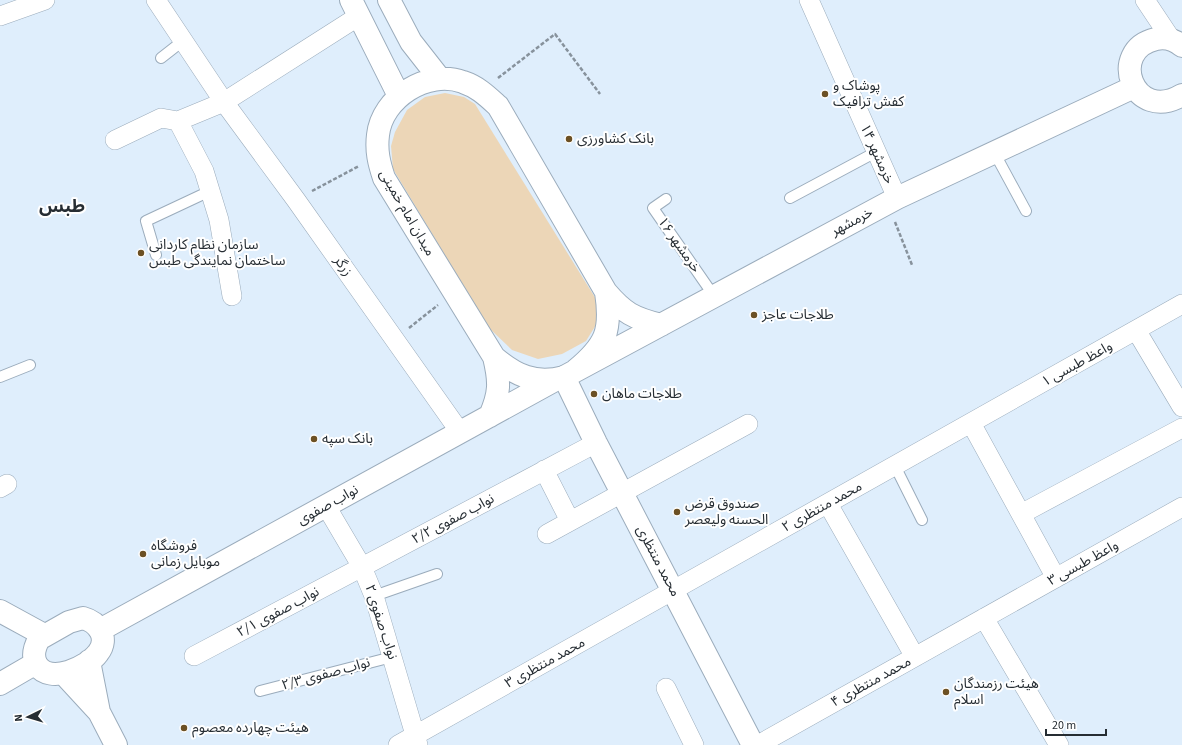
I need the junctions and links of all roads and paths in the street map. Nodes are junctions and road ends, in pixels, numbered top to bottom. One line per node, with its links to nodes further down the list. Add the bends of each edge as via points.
1 (45, 0): 7 (street)
2 (156, 0): 8 (street, زرگر)
3 (809, 0): 20 (street, خرمشهر ۱۴)
4 (1145, 0): 9 (street)
5 (393, 1): 11 (main road, via 411,42)
6 (355, 8): 16 (main road); 17 (street)
7 (0, 16)
8 (184, 40): 10 (lane); 17 (street, زرگر)
9 (1179, 43): 12 (main road, via 1160,38 1149,40 1136,51 1130,66 1130,77)
10 (161, 58)
11 (440, 79): 13 (main road, میدان امام خمینی, via 462,81); 16 (main road, میدان امام خمینی, via 418,84)
12 (1134, 87): 15 (main road, via 1151,101 1167,101); 21 (main road, خرمشهر)
13 (482, 91): 14 (path, via 555,34); 31 (main road, میدان امام خمینی, via 498,106)
14 (600, 94)
15 (1182, 95)
16 (399, 96): 22 (main road, میدان امام خمینی, via 385,113 378,134)
17 (224, 102): 18 (street); 26 (street, زرگر)
18 (178, 122): 19 (street, via 161,118); 23 (street, via 204,172)
19 (115, 140)
20 (876, 152): 24 (lane); 27 (street, خرمشهر ۱۴)
21 (994, 152): 27 (main road, خرمشهر); 28 (lane)
22 (377, 156): 26 (path); 32 (main road, میدان امام خمینی, via 384,178)
23 (210, 192): 29 (lane, via 146,221); 33 (street, via 219,220)
24 (790, 198)
25 (666, 199): 34 (lane, خرمشهر ۱۶, via 652,208)
26 (296, 200): 38 (street, زرگر)
27 (892, 201): 30 (path); 34 (main road, خرمشهر)
28 (1026, 211)
29 (156, 255)
30 (912, 265)
31 (606, 292): 36 (main road, via 620,308 640,320); 41 (main road, میدان امام خمینی, via 610,314 605,337 593,356)
32 (454, 293): 38 (path); 39 (main road, میدان امام خمینی)
33 (232, 296)
34 (714, 296): 36 (main road, خرمشهر)
35 (1182, 304): 37 (street, واعظ طبسی ۱)
36 (661, 325): 41 (main road, خرمشهر)
37 (1136, 330): 43 (street); 45 (street, واعظ طبسی ۱)
38 (394, 339): 48 (street, زرگر)
39 (494, 357): 41 (main road, میدان امام خمینی, via 511,372 533,380); 44 (main road, via 499,377 498,397)
40 (30, 366): 42 (lane)
41 (565, 376): 44 (main road, نواب صفوی); 49 (main road, محمد منتظری)
42 (0, 377)
43 (1182, 407)
44 (490, 416): 48 (main road, نواب صفوی)
45 (971, 423): 50 (street, محمد منتظری ۲); 56 (street)
46 (748, 424): 52 (street)
47 (1182, 428): 56 (street)
48 (460, 432): 54 (main road, نواب صفوی)
49 (596, 443): 51 (street, نواب صفوی ۲/۲); 52 (main road, محمد منتظری)
50 (894, 466): 53 (street, محمد منتظری ۲); 57 (lane)
51 (544, 470): 58 (street); 60 (street, نواب صفوی ۲/۲)
52 (621, 492): 58 (street); 63 (main road, محمد منتظری)
53 (828, 504): 63 (street, محمد منتظری ۲); 71 (street)
54 (326, 506): 60 (street, نواب صفوی ۲); 67 (main road, نواب صفوی)
55 (1182, 507): 62 (street, واعظ طبسی ۳)
56 (1021, 514): 62 (street)
57 (922, 520)
58 (570, 521): 59 (street)
59 (547, 534)
60 (362, 567): 64 (street, نواب صفوی ۲); 69 (street, نواب صفوی ۲/۱)
61 (437, 574): 64 (lane)
62 (1056, 578): 66 (street, واعظ طبسی ۳)
63 (673, 591): 79 (street, محمد منتظری ۳); 83 (main road, محمد منتظری)
64 (374, 596): 70 (street, نواب صفوی ۲)
65 (0, 611): 68 (main road)
66 (984, 618): 71 (street, محمد منتظری ۴); 85 (street)
67 (100, 630): 68 (main road, via 96,624 83,618); 72 (main road, via 103,637 100,652)
68 (44, 635): 73 (main road, via 35,646)
69 (194, 656)
70 (392, 656): 77 (lane, نواب صفوی ۲/۳); 79 (street, نواب صفوی ۲)
71 (915, 657): 84 (street, محمد منتظری ۴)
72 (89, 661): 74 (main road); 78 (main road)
73 (36, 664): 74 (main road, via 50,675); 75 (main road)
74 (64, 674): 78 (main road)
75 (0, 684)
76 (666, 688): 82 (street)
77 (260, 691)
78 (99, 712): 80 (main road)
79 (417, 740): 81 (street, محمد منتظری ۳)
80 (116, 745)
81 (398, 745)
82 (694, 745)
83 (754, 745)
84 (758, 745)
85 (1059, 745)

